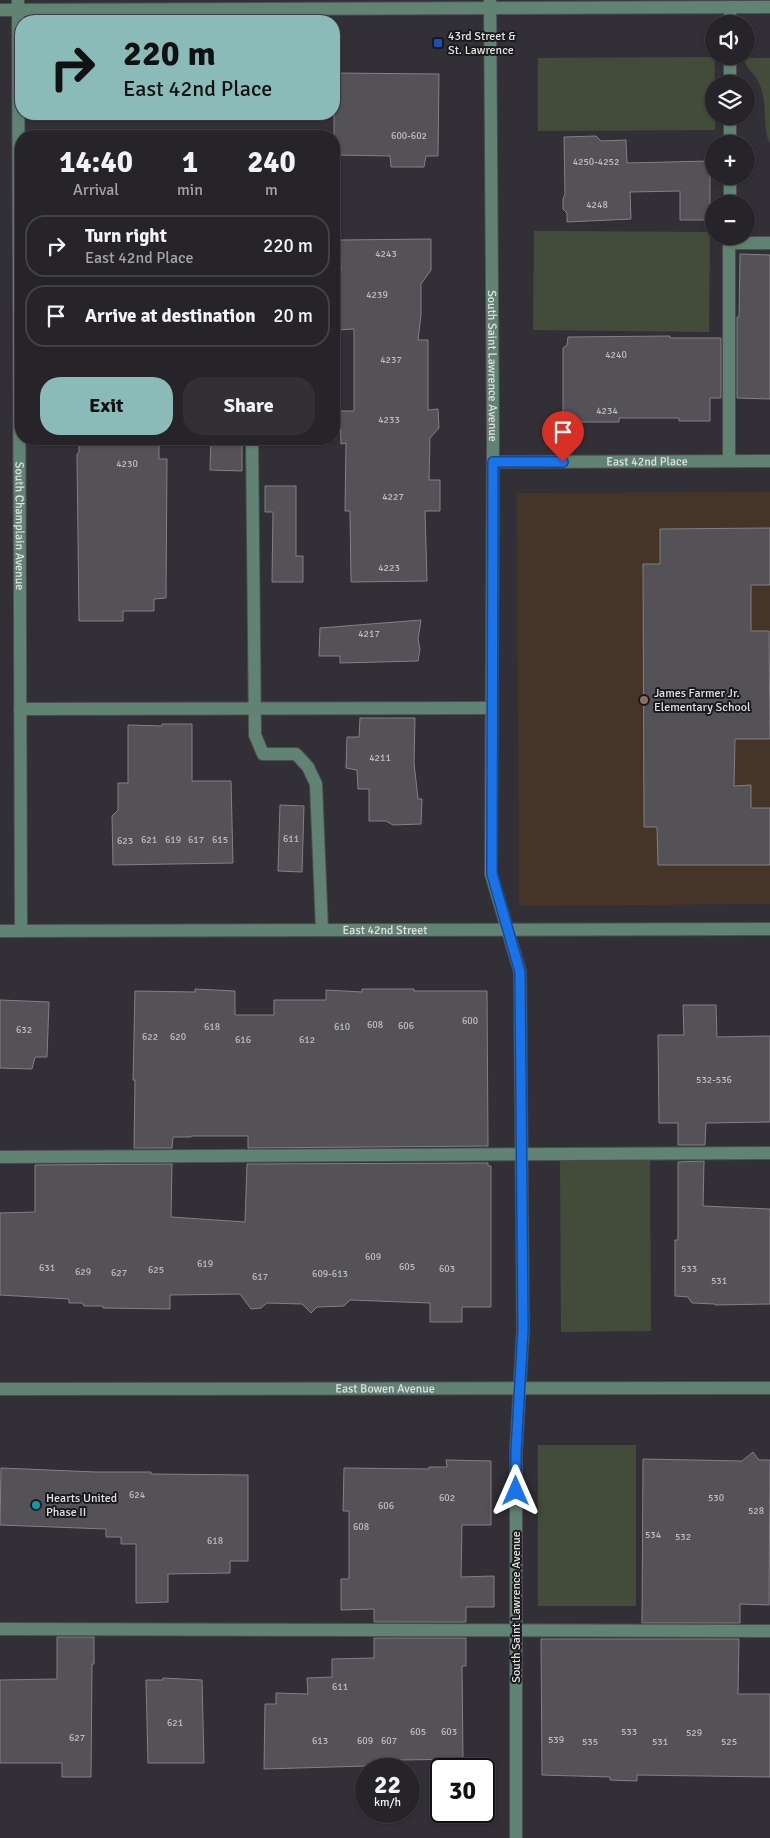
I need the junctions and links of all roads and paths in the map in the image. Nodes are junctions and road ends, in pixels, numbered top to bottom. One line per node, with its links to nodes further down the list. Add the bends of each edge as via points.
1 (490, 4): 2 (street); 3 (street); 14 (street, South Saint Lawrence Avenue)
2 (18, 5): 5 (street)
3 (730, 7): 4 (street); 6 (street)
4 (770, 7)
5 (0, 10)
6 (730, 15)
7 (755, 242): 8 (street)
8 (770, 243)
9 (729, 245): 12 (street)
10 (20, 445): 17 (street, South Champlain Avenue)
11 (252, 445): 15 (street)
12 (729, 461): 13 (street, East 42nd Place); 14 (street, East 42nd Place)
13 (770, 461)
14 (493, 462): 16 (street, South Saint Lawrence Avenue)
15 (256, 708): 16 (street); 17 (street); 19 (street, via 255,735 263,754 296,754 308,767 316,784)
16 (492, 708): 20 (street, South Saint Lawrence Avenue, via 492,874)
17 (20, 709): 22 (street, South Champlain Avenue)
18 (770, 929): 20 (street, East 42nd Street)
19 (322, 930): 20 (street, East 42nd Street); 22 (street, East 42nd Street)
20 (507, 930): 24 (street, South Saint Lawrence Avenue, via 520,972)
21 (0, 931): 22 (street, East 42nd Street)
22 (21, 931)
23 (770, 1153): 24 (street)
24 (521, 1155): 25 (street); 26 (street, South Saint Lawrence Avenue, via 523,1330)
25 (0, 1156)
26 (519, 1388): 27 (street, East Bowen Avenue); 28 (street, East Bowen Avenue); 30 (street, South Saint Lawrence Avenue)
27 (770, 1388)
28 (0, 1389)
29 (0, 1629): 30 (street)
30 (517, 1630): 31 (street); 32 (street, South Saint Lawrence Avenue)
31 (770, 1630)
32 (516, 1838)

